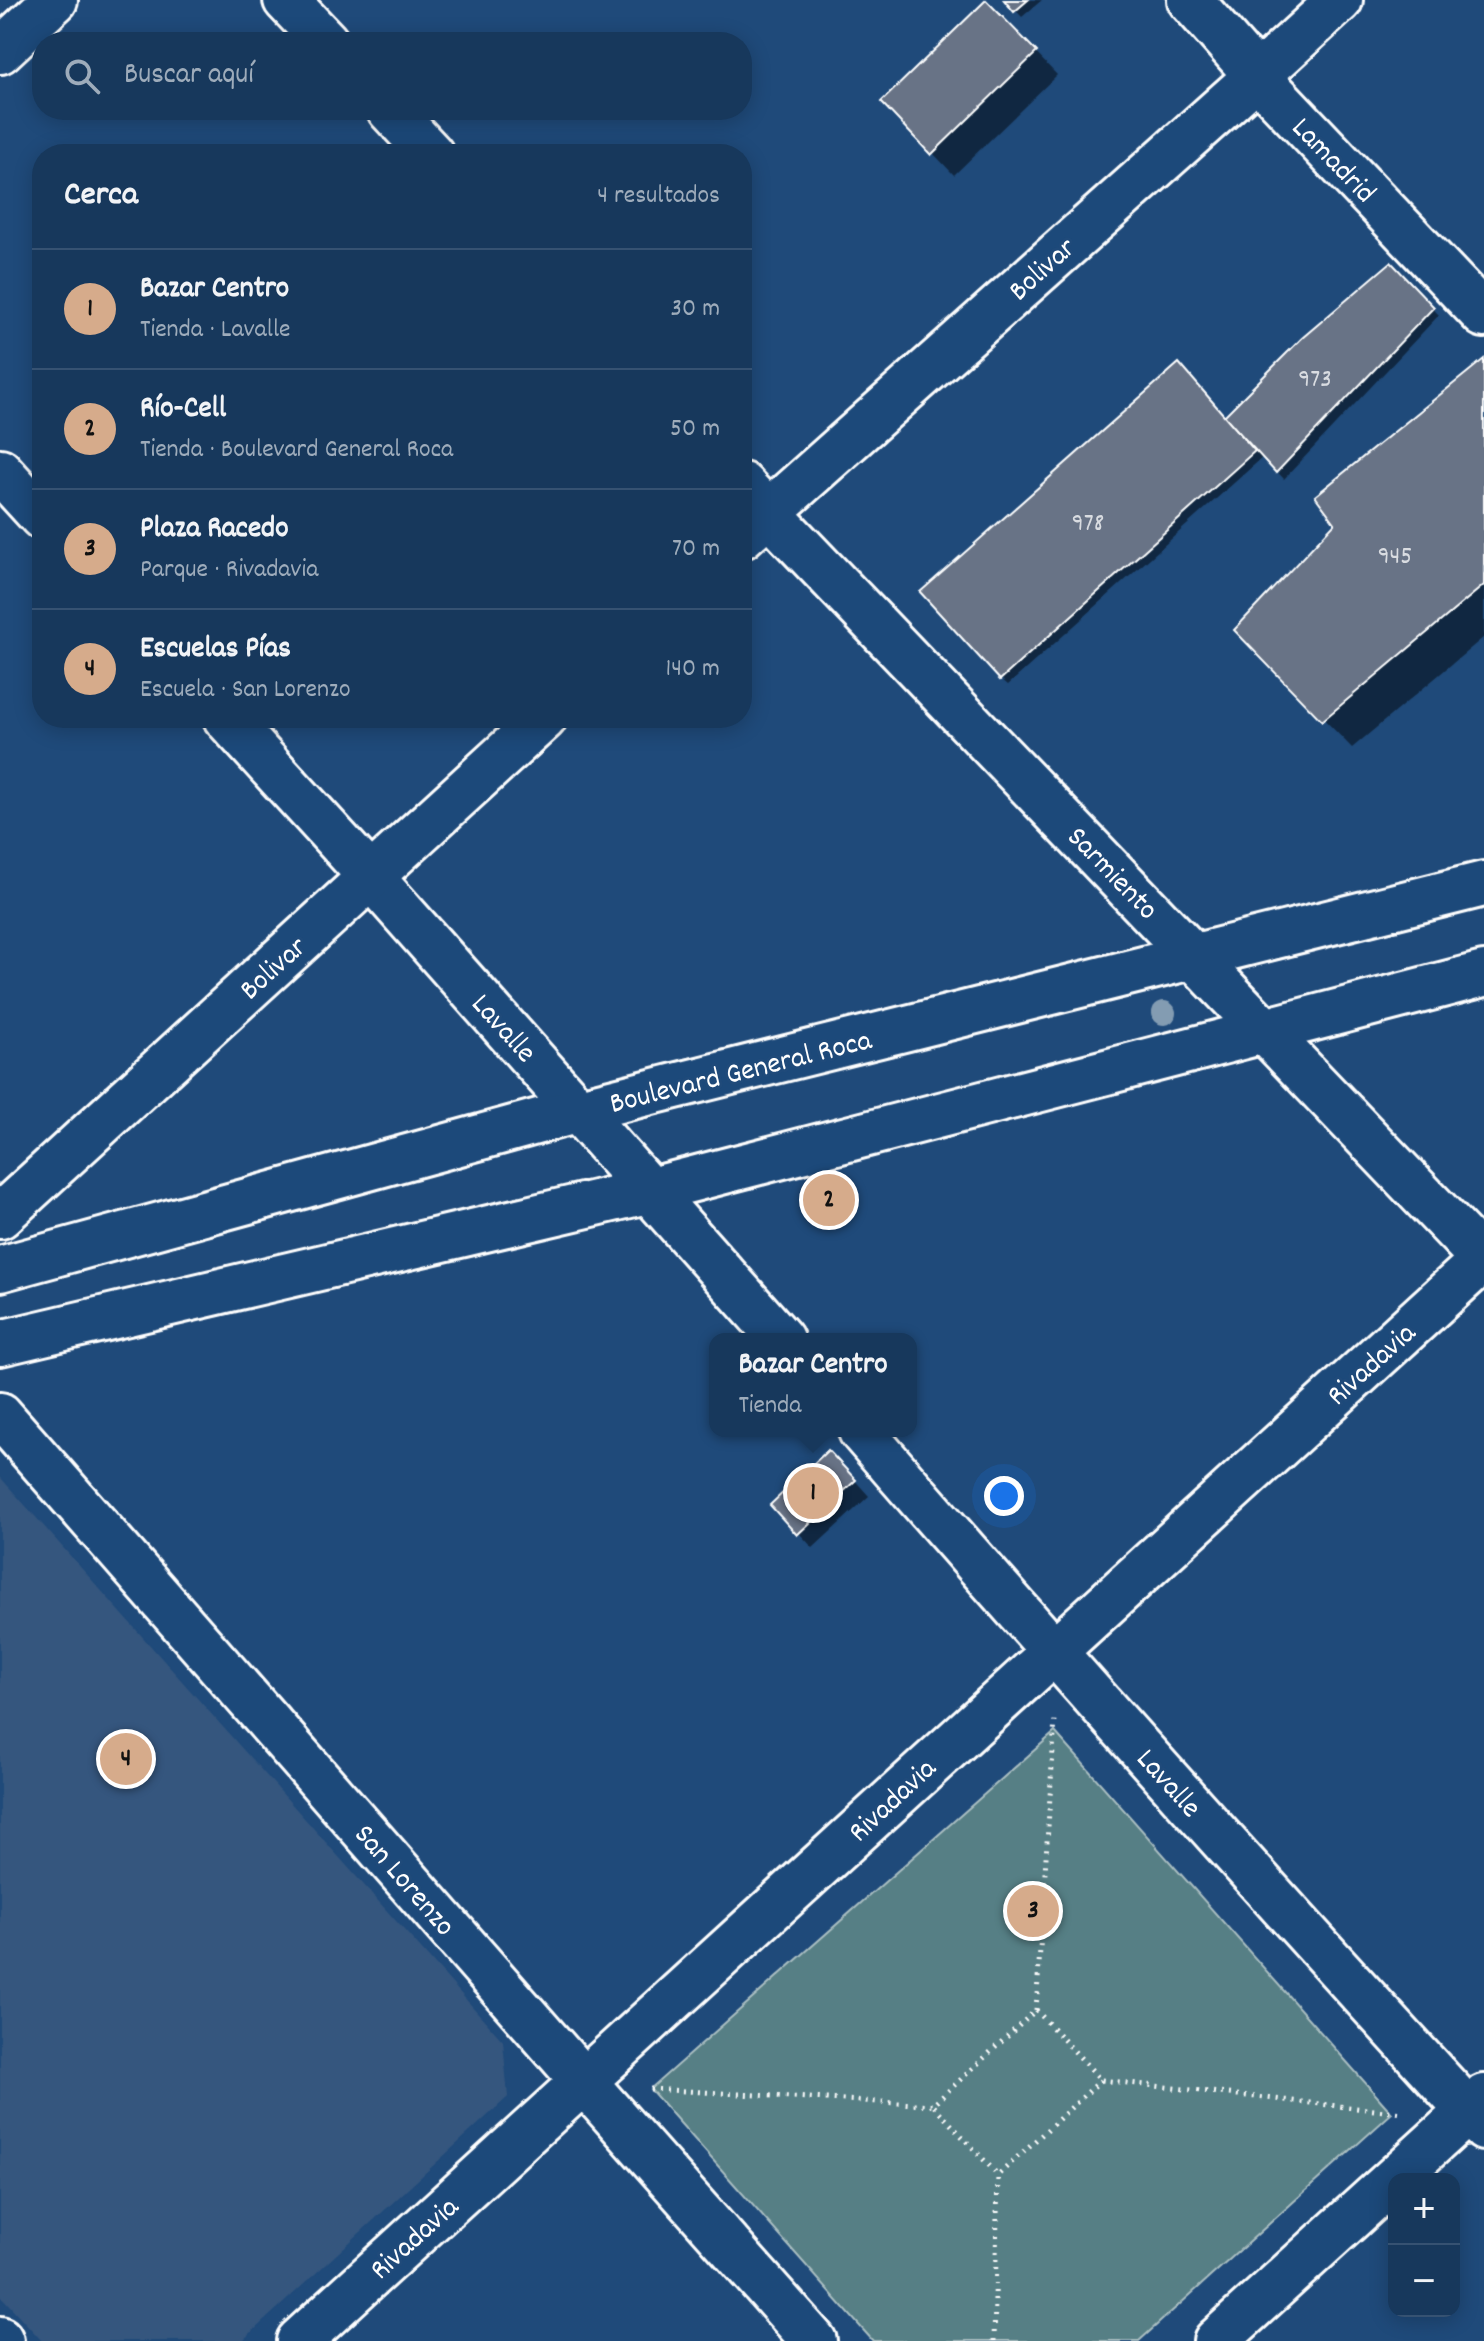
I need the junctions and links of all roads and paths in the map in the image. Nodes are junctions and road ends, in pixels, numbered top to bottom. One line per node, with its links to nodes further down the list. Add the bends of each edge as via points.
1 (55, 0): 6 (street)
2 (286, 0): 5 (street)
3 (1190, 0): 7 (street, Lamadrid)
4 (1340, 0): 7 (street, Bolivar)
5 (316, 32)
6 (0, 51)
7 (1257, 76): 10 (street, Lamadrid); 13 (street, Bolivar)
8 (399, 120): 9 (street)
9 (422, 144)
10 (1484, 315)
11 (0, 471): 12 (street)
12 (32, 506)
13 (752, 509)
14 (752, 513): 19 (street, Sarmiento)
15 (235, 728): 17 (street, Lavalle)
16 (533, 728): 17 (street, Bolivar)
17 (371, 877): 22 (street, Lavalle); 24 (street, Bolivar)
18 (1484, 884): 19 (street, Boulevard General Roca)
19 (1194, 955): 21 (street, Sarmiento); 22 (street, Boulevard General Roca)
20 (1484, 974): 21 (street)
21 (1264, 1032): 23 (street); 25 (street, Sarmiento)
22 (579, 1110): 23 (street, Lavalle); 26 (street, Boulevard General Roca)
23 (651, 1190): 27 (street, Lavalle); 28 (street)
24 (0, 1216)
25 (1484, 1260): 31 (street, Rivadavia)
26 (0, 1269)
27 (776, 1333)
28 (0, 1343)
29 (0, 1415): 35 (street, San Lorenzo)
30 (866, 1437): 31 (street, Lavalle)
31 (1052, 1651): 35 (street, Rivadavia); 37 (street, Lavalle, via 1374,2009)
32 (1054, 1719): 33 (path)
33 (1036, 2010): 34 (path); 36 (path)
34 (1101, 2080): 37 (path, via 1392,2113); 38 (path)
35 (584, 2082): 36 (path); 39 (street, Rivadavia); 40 (street, San Lorenzo)
36 (933, 2105): 38 (path)
37 (1479, 2112): 42 (street)
38 (998, 2175): 41 (path)
39 (299, 2341)
40 (814, 2341)
41 (994, 2341)
42 (1216, 2341)

